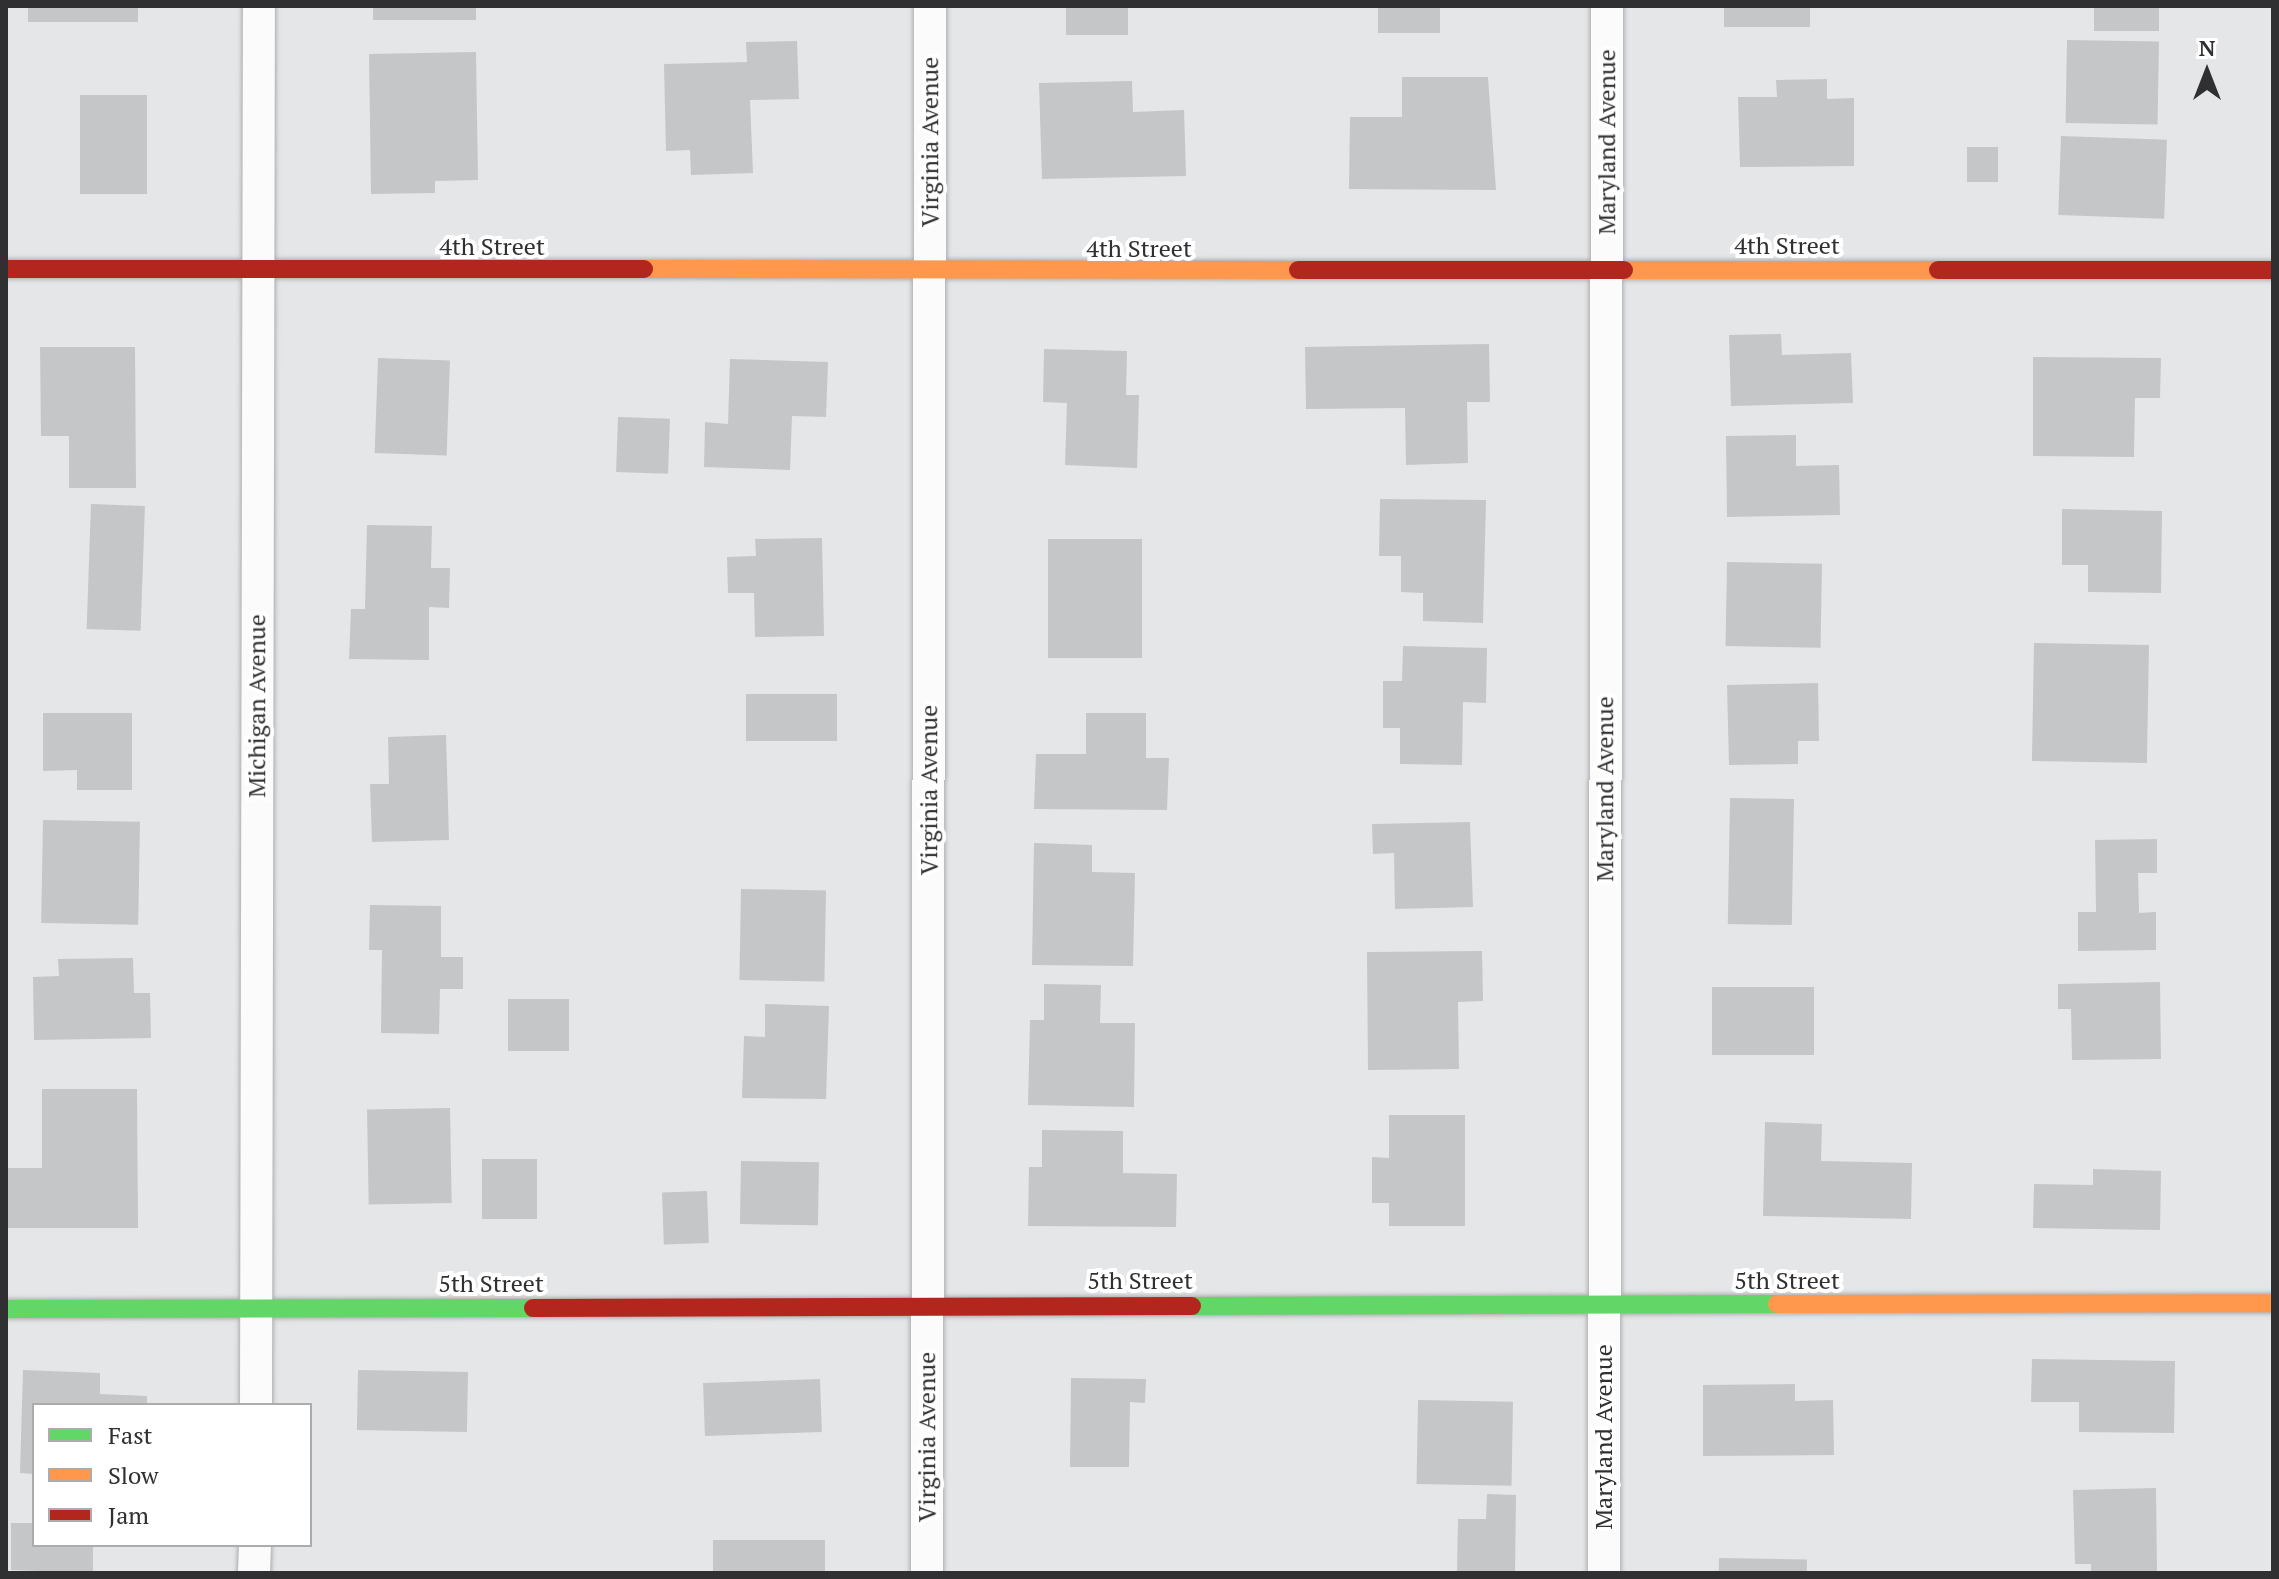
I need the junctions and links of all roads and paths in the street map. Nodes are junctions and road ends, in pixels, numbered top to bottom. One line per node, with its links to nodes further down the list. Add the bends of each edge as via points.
1 (259, 6): 5 (street, Michigan Avenue)
2 (930, 6): 8 (street, Virginia Avenue)
3 (1607, 6): 7 (street, Maryland Avenue)
4 (6, 269): 5 (street, 4th Street)
5 (257, 269): 8 (street, 4th Street); 13 (street, Michigan Avenue)
6 (2273, 270): 7 (street, 4th Street)
7 (1606, 271): 8 (street, 4th Street); 11 (street, Maryland Avenue)
8 (930, 274): 10 (street, Virginia Avenue)
9 (2273, 1303): 11 (street, 5th Street)
10 (928, 1304): 11 (street, 5th Street); 13 (street, 5th Street); 17 (street, Virginia Avenue)
11 (1604, 1305): 18 (street, Maryland Avenue)
12 (6, 1309): 13 (street, 5th Street)
13 (257, 1310): 14 (street, Michigan Avenue)
14 (256, 1403)
15 (255, 1547): 16 (street)
16 (254, 1573)
17 (927, 1573)
18 (1604, 1573)

